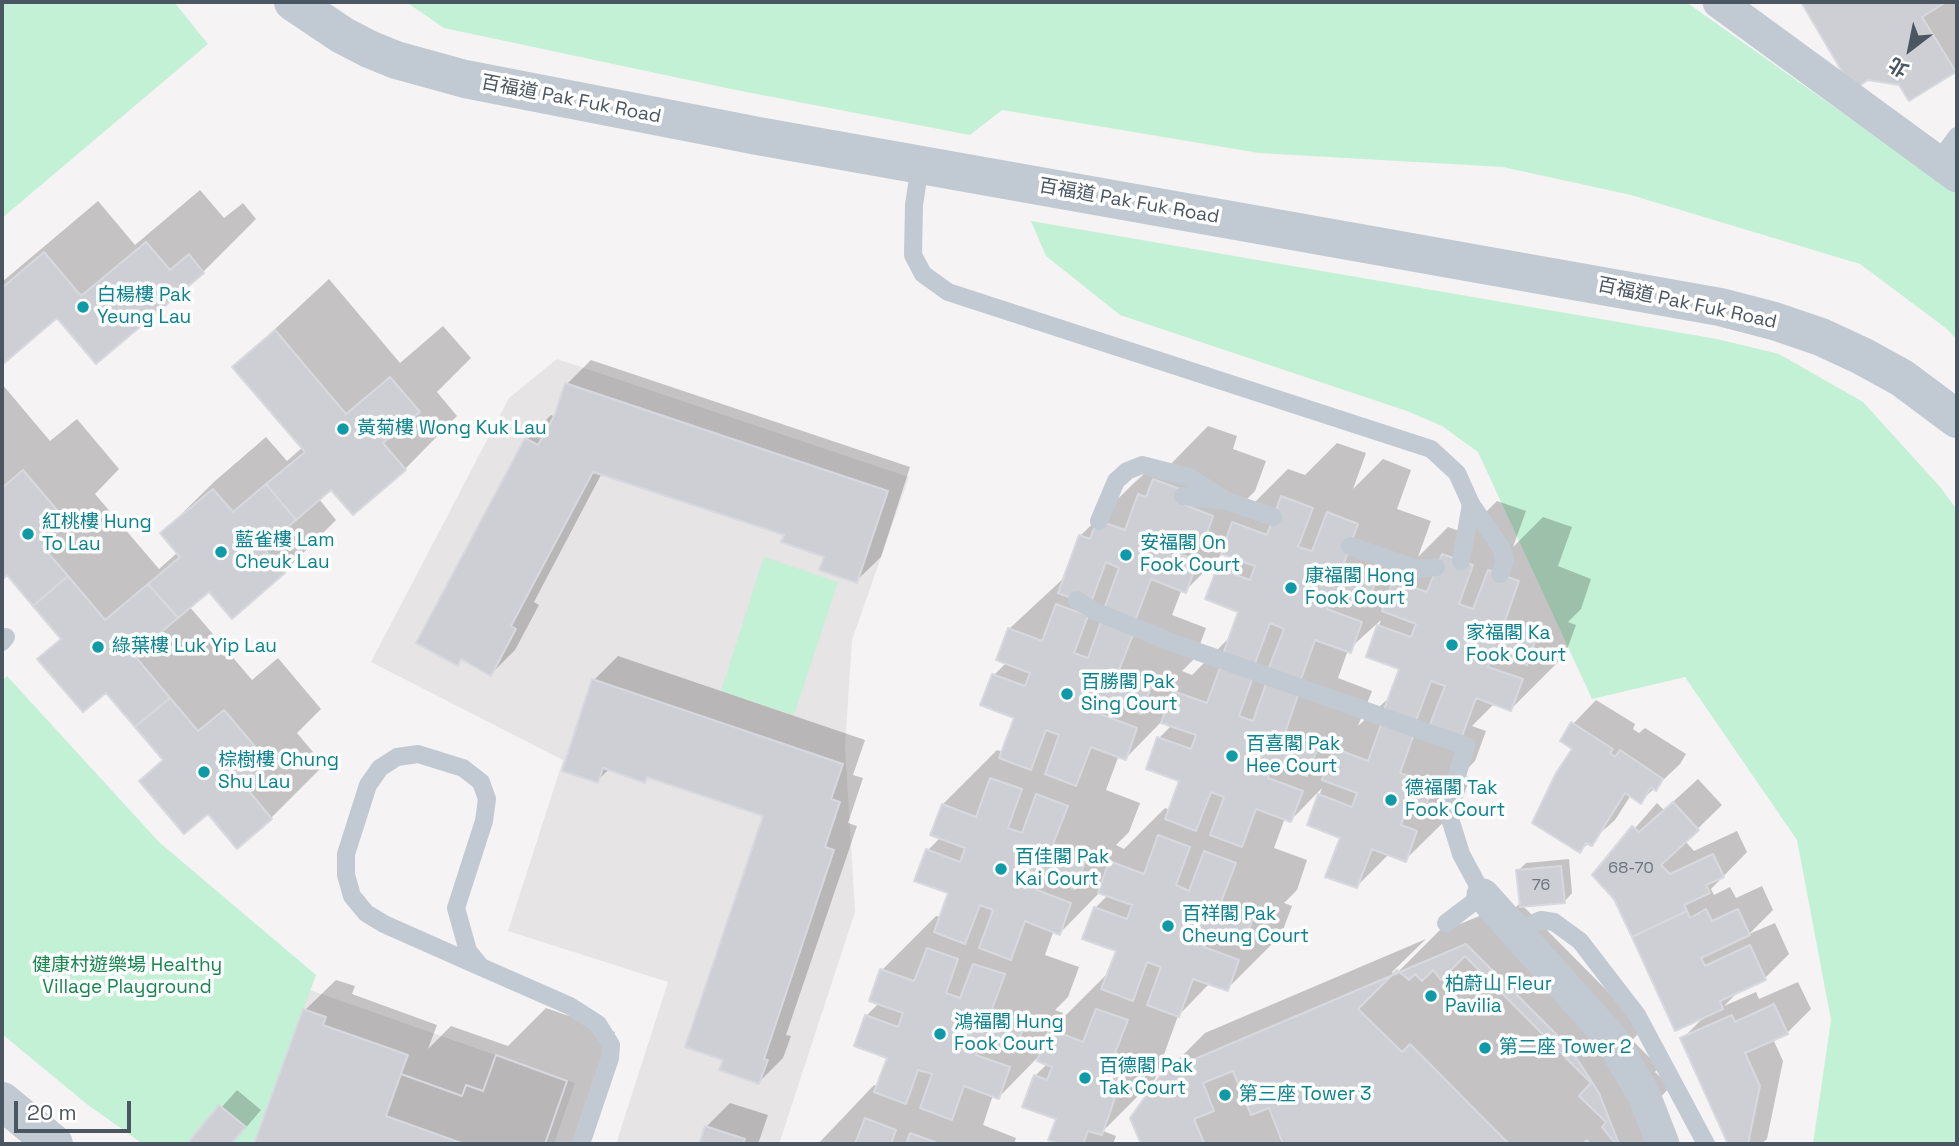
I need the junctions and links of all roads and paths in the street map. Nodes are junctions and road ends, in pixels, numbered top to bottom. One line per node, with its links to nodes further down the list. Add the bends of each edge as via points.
1 (293, 2): 4 (street, 百福道 Pak Fuk Road, via 369,49 428,70)
2 (1719, 2): 5 (street)
3 (1957, 136): 5 (lane)
4 (920, 165): 6 (street, 百福道 Pak Fuk Road, via 1720,307 1821,337 1862,356 1902,378); 9 (lane, bridge, via 913,255 923,274 948,292 1431,449 1457,473)
5 (1947, 169)
6 (1957, 419)
7 (1183, 496): 8 (lane)
8 (1227, 501): 10 (lane); 11 (lane, via 1189,477 1142,465 1116,481)
9 (1471, 504): 13 (lane); 16 (lane, via 1502,549)
10 (1273, 517)
11 (1099, 521)
12 (1350, 546): 15 (lane)
13 (1461, 561)
14 (1436, 567): 15 (lane)
15 (1417, 569): 17 (lane)
16 (1500, 574)
17 (1430, 584)
18 (1077, 600): 20 (lane)
19 (1137, 618): 20 (lane)
20 (1176, 644): 21 (lane, via 1466,746 1447,808 1461,854)
21 (1483, 895): 22 (lane); 23 (street)
22 (1446, 923)
23 (1519, 934): 28 (street, via 1609,1036 1644,1095); 29 (lane, via 1541,920 1554,922 1580,941 1637,1014)
24 (481, 967): 24 (lane, via 384,924 366,913 352,896 345,875 346,854 368,785 380,768 397,757 418,754 463,768 481,782 487,799 484,821 456,908 467,951); 27 (lane, via 583,1013 606,1035 610,1058)
25 (5, 1111): 26 (street)
26 (54, 1144)
27 (581, 1144)
28 (1663, 1144)
29 (1706, 1144)

